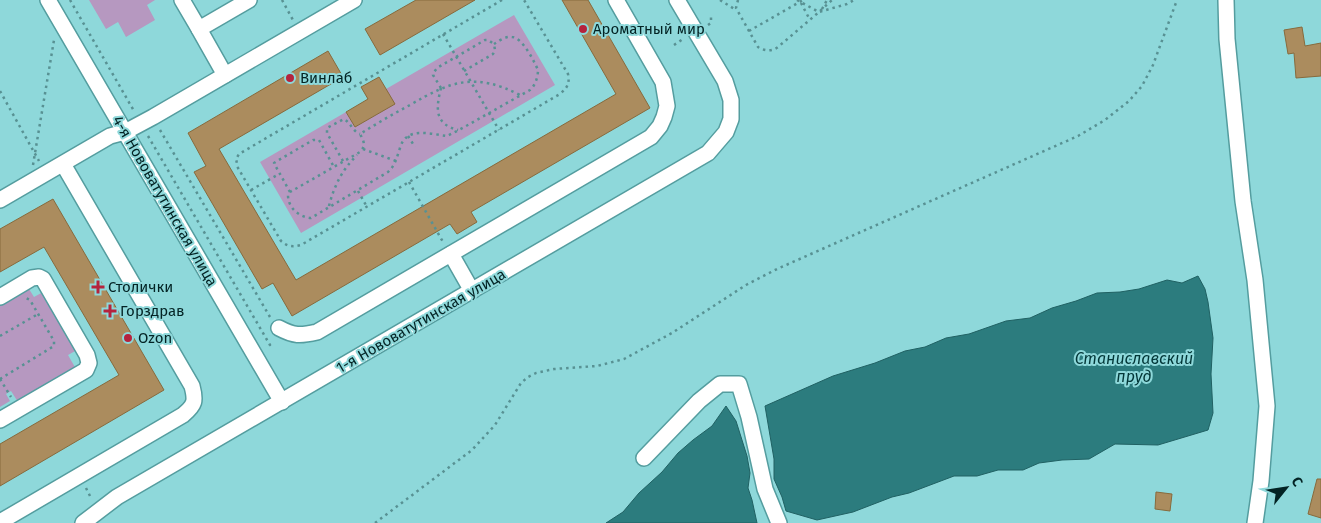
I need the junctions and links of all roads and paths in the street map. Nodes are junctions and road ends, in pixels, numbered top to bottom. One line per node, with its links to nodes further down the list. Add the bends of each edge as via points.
1 (48, 0): 39 (street, 4-я Нововатутинская улица)
2 (70, 0): 36 (path)
3 (182, 0): 22 (street)
4 (249, 0): 22 (street)
5 (282, 0): 23 (path)
6 (354, 0): 23 (street)
7 (502, 0): 25 (path)
8 (524, 0): 38 (path, via 568,74 569,82 560,94)
9 (616, 0): 60 (street, via 663,82 667,106 660,126 651,137)
10 (677, 0): 61 (street, 1-я Нововатутинская улица, via 725,81 731,100 726,132 708,154)
11 (720, 0): 19 (path)
12 (738, 0): 19 (path)
13 (799, 0): 20 (path); 21 (path); 24 (path)
14 (827, 0): 20 (path)
15 (832, 0): 20 (path)
16 (854, 0): 20 (path)
17 (1177, 0): 75 (path, via 1142,86 1105,120 1078,136 777,269 624,359 597,366 554,369 528,377 495,425 472,450)
18 (1226, 0): 77 (street, via 1241,182 1255,280 1267,406)
19 (737, 11): 24 (path)
20 (820, 12): 21 (path)
21 (810, 20): 24 (path, via 773,50 760,48)
22 (199, 29): 30 (street)
23 (300, 31): 30 (street)
24 (749, 31)
25 (443, 34): 28 (path); 54 (path, via 239,154 236,160 238,168)
26 (54, 40): 45 (path)
27 (494, 44): 28 (path, via 485,40); 29 (path, via 493,54); 34 (path, via 516,37 537,67 533,86)
28 (456, 57): 29 (path); 32 (path, via 434,72)
29 (464, 71): 31 (path)
30 (225, 75): 36 (street)
31 (470, 82): 32 (path); 34 (path, via 496,85); 35 (path)
32 (441, 88): 37 (path, via 437,107 440,118 451,128); 40 (path)
33 (0, 91): 45 (path)
34 (520, 96): 35 (path)
35 (489, 113): 37 (path); 38 (path)
36 (147, 120): 39 (street); 65 (path); 67 (path, via 270,345)
37 (459, 130): 41 (path, via 447,136 418,133)
38 (498, 130): 53 (path)
39 (125, 132): 48 (street, via 110,136); 69 (street, 4-я Нововатутинская улица)
40 (360, 134): 43 (path); 47 (path, via 344,119 327,128)
41 (408, 136): 42 (path); 46 (path, via 402,142)
42 (414, 147)
43 (363, 149): 44 (path); 46 (path)
44 (360, 152): 47 (path); 59 (path, via 339,177)
45 (35, 154): 50 (path); 52 (path)
46 (396, 161): 55 (path, via 388,172)
47 (344, 162): 49 (path)
48 (63, 164): 50 (street); 73 (street, via 192,386 195,397 192,407 183,415)
49 (334, 167): 51 (path, via 319,140 315,139 275,162); 56 (path)
50 (46, 174): 52 (street)
51 (279, 174): 54 (path); 56 (path)
52 (30, 182): 57 (street)
53 (409, 182): 58 (path); 60 (path)
54 (251, 190): 58 (path, via 286,246 301,245)
55 (358, 190): 58 (path); 59 (path)
56 (290, 192): 59 (path, via 288,200 300,216 311,218)
57 (0, 200)
58 (367, 206)
59 (329, 207)
60 (450, 254): 61 (street); 65 (street, via 316,332 290,334)
61 (472, 291): 69 (street, 1-я Нововатутинская улица)
62 (0, 297): 70 (street, via 32,278 43,279 89,360 86,370)
63 (26, 298): 64 (path)
64 (38, 314): 66 (path); 68 (path, via 54,346)
65 (279, 328)
66 (0, 336)
67 (265, 348)
68 (0, 379): 70 (path)
69 (282, 402): 74 (street, 1-я Нововатутинская улица, via 117,497)
70 (18, 410): 71 (street)
71 (0, 420)
72 (644, 458): 76 (street, via 720,384 738,384 749,417 764,489)
73 (0, 521)
74 (83, 523)
75 (375, 523)
76 (779, 523)
77 (1255, 523)

